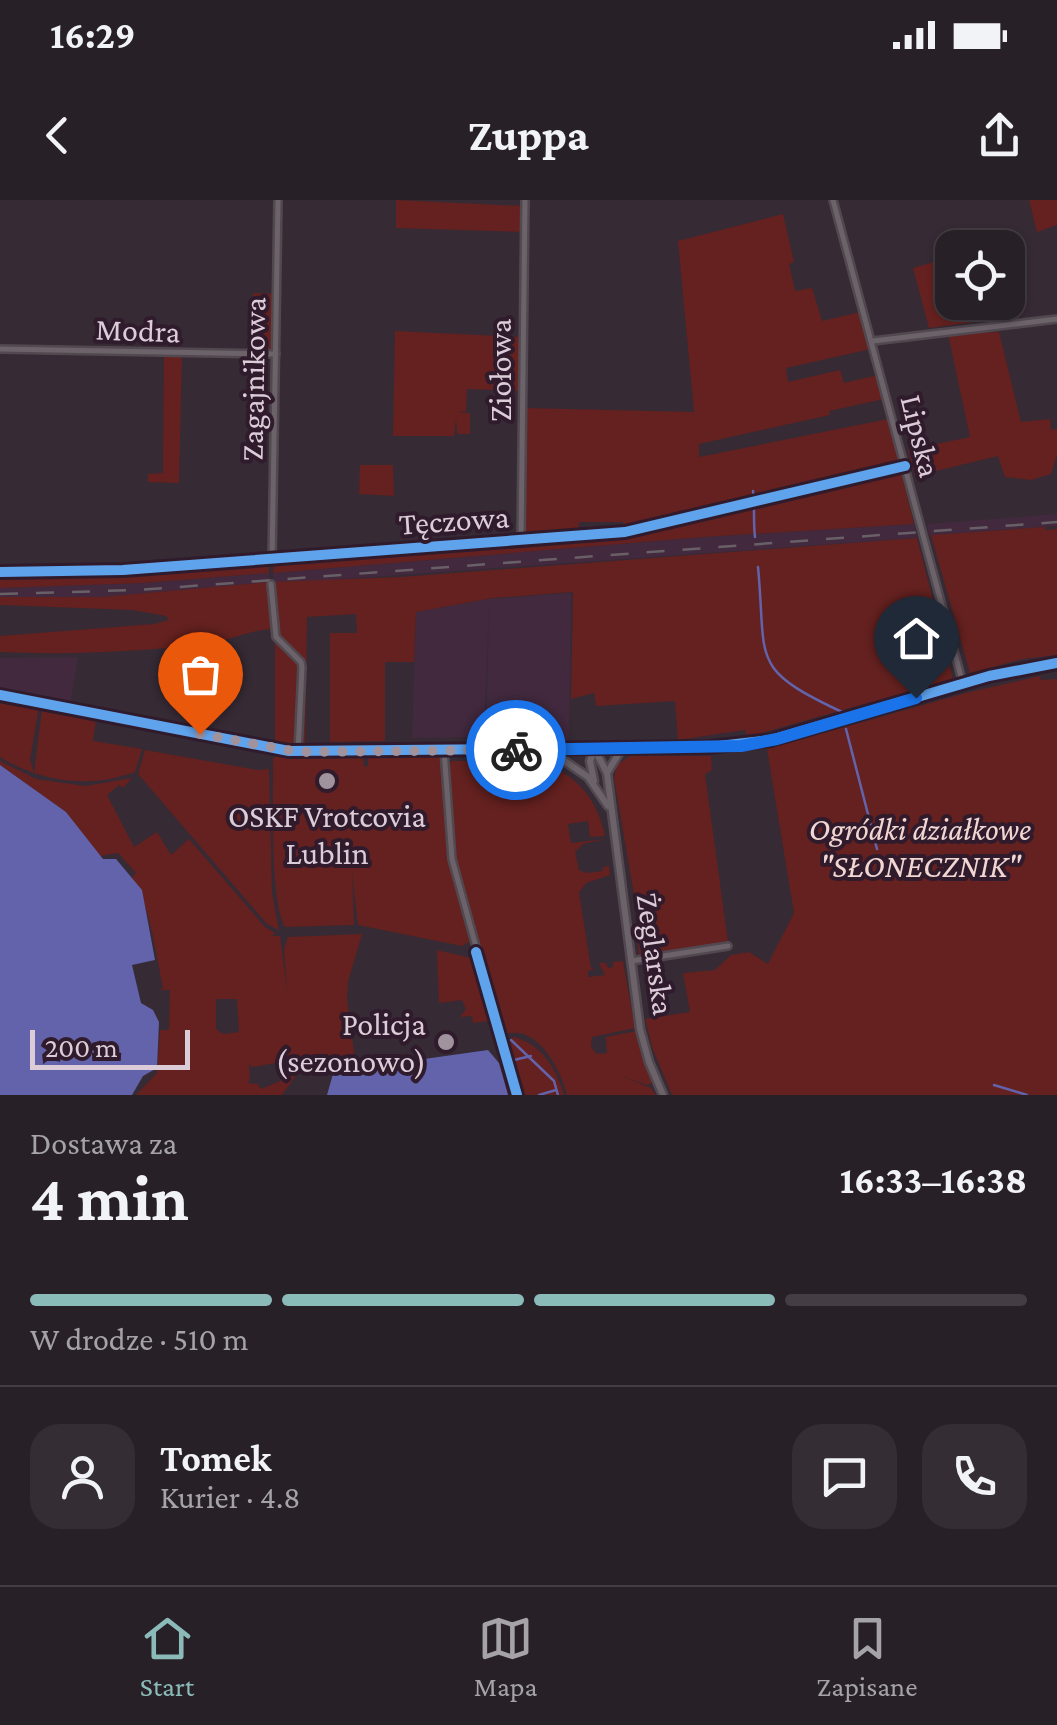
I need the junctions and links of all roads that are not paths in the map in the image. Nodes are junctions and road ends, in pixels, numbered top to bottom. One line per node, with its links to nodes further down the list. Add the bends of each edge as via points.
1 (278, 200): 7 (street, Zagajnikowa)
2 (525, 200): 9 (street, Ziołowa)
3 (833, 200): 5 (street, Lipska)
4 (1057, 319): 5 (street)
5 (873, 340): 8 (street, Lipska)
6 (0, 350): 7 (street, Modra)
7 (276, 354): 10 (street, Zagajnikowa)
8 (905, 466): 9 (street, Tęczowa, via 625,532); 14 (street, Lipska)
9 (521, 541): 10 (street, Tęczowa)
10 (272, 560): 11 (street, Tęczowa)
11 (0, 572)
12 (271, 584): 20 (street, via 276,637 302,668)
13 (1057, 663): 14 (street)
14 (963, 684): 16 (street, via 762,742)
15 (0, 695): 20 (street)
16 (621, 748): 17 (street); 21 (street)
17 (594, 749): 19 (street); 21 (street, Żeglarska); 22 (street, Żeglarska)
18 (444, 750): 19 (street); 20 (street); 26 (street, via 457,880)
19 (547, 750): 22 (street, Żeglarska)
20 (298, 752)
21 (606, 773): 23 (street, Żeglarska)
22 (594, 782): 23 (street, Żeglarska)
23 (612, 816): 25 (street, Żeglarska)
24 (728, 946): 25 (street)
25 (631, 961): 27 (street, Żeglarska, via 643,1042)
26 (502, 1042)
27 (663, 1095)

